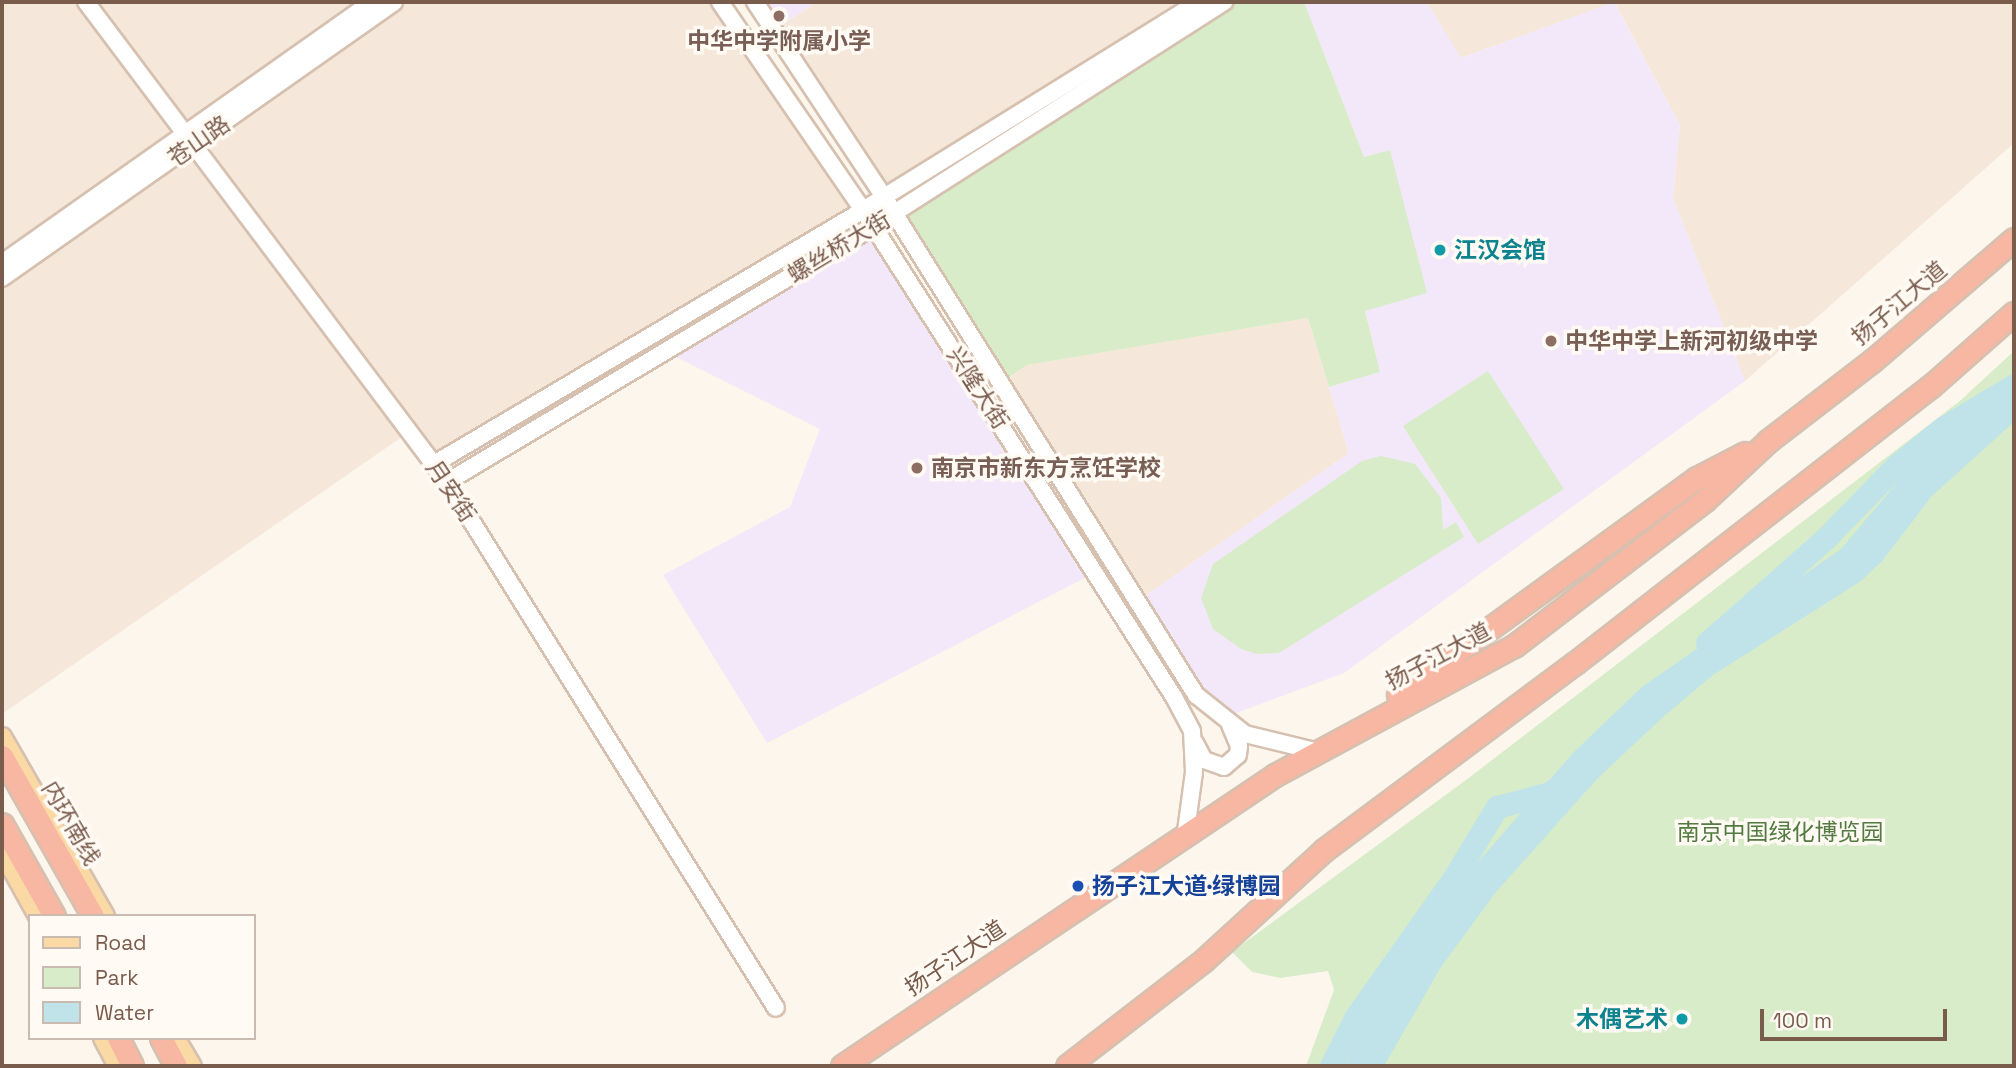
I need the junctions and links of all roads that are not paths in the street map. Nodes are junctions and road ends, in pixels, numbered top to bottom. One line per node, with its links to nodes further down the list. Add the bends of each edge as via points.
1 (86, 2): 8 (street, 月安街)
2 (372, 2): 8 (street, 苍山路)
3 (394, 2): 8 (street, 苍山路)
4 (720, 2): 10 (street, 兴隆大街)
5 (755, 2): 9 (street, 兴隆大街)
6 (1198, 2): 9 (street, 螺丝桥大街)
7 (1224, 2): 11 (street, 螺丝桥大街)
8 (189, 140): 14 (street, 苍山路); 15 (street, 苍山路); 18 (street, 月安街)
9 (884, 197): 10 (street, 螺丝桥大街); 11 (street, 兴隆大街)
10 (863, 210): 12 (street, 兴隆大街); 18 (street, 螺丝桥大街)
11 (894, 214): 12 (street, 螺丝桥大街); 20 (street, 兴隆大街, via 1196,695)
12 (874, 226): 19 (street, 螺丝桥大街); 21 (street, 兴隆大街)
13 (2011, 241): 17 (highway, 扬子江大道, via 1871,361)
14 (2, 263)
15 (2, 278)
16 (2014, 313): 43 (highway, via 1930,387 1575,663 1324,850 1205,960)
17 (1768, 441): 22 (highway, via 1697,478); 22 (highway, 扬子江大道, via 1705,500 1514,646)
18 (434, 464): 19 (street, 月安街)
19 (447, 482): 33 (street, 月安街)
20 (1230, 725): 21 (street, via 1240,746 1238,755 1224,767 1204,760); 24 (street, 兴隆大街, via 1245,734)
21 (1192, 731): 27 (street, 兴隆大街, via 1194,772)
22 (1343, 735): 24 (highway, 扬子江大道)
23 (2, 737): 32 (main road)
24 (1315, 751): 27 (highway, 扬子江大道)
25 (2, 756): 31 (highway, 内环南线)
26 (2, 824): 30 (highway)
27 (1186, 831): 38 (highway, 扬子江大道)
28 (2, 851): 29 (main road)
29 (37, 914)
30 (53, 914)
31 (92, 914)
32 (104, 914)
33 (776, 1008)
34 (104, 1040): 39 (main road)
35 (119, 1040): 40 (highway)
36 (162, 1040): 41 (highway)
37 (176, 1040): 42 (main road)
38 (844, 1065)
39 (118, 1066)
40 (132, 1066)
41 (176, 1066)
42 (192, 1066)
43 (1067, 1066)

